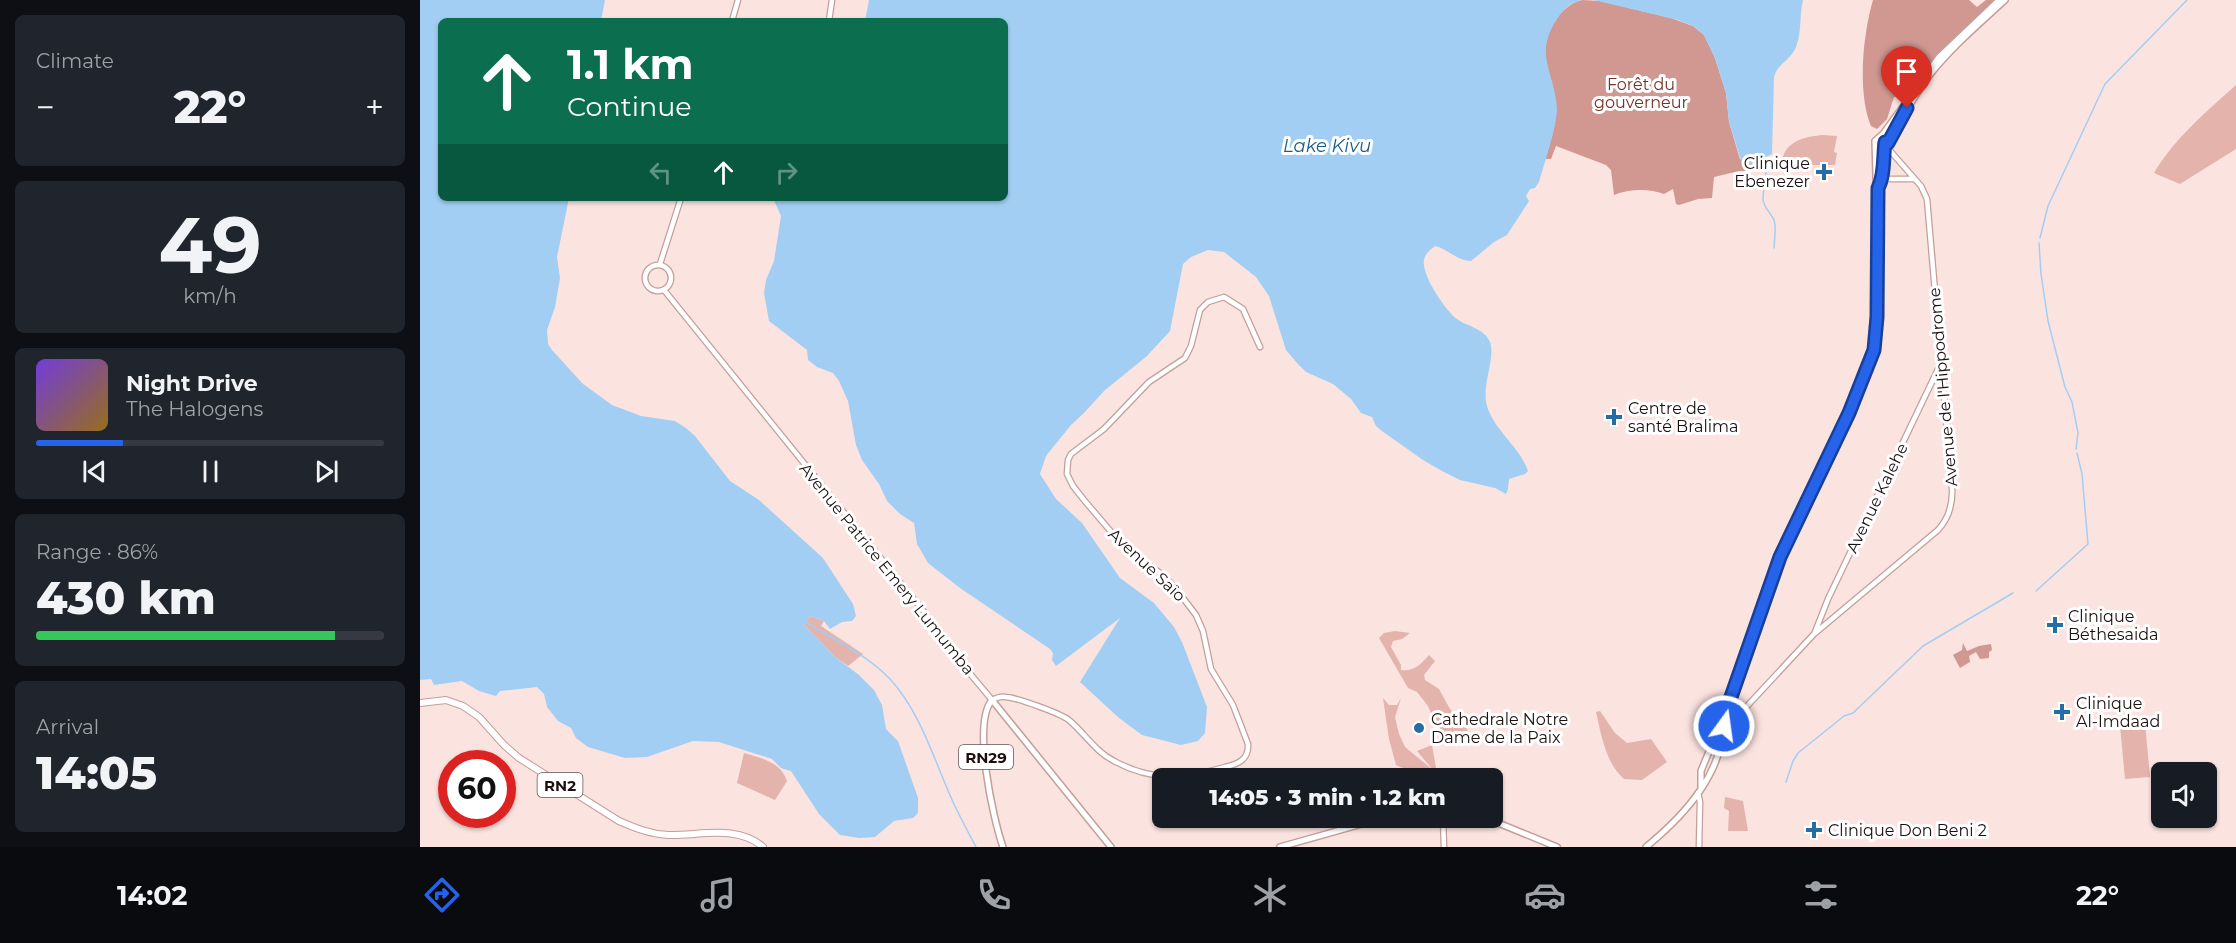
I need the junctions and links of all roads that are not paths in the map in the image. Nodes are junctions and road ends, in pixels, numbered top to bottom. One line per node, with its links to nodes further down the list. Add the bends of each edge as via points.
1 (738, 0): 5 (street)
2 (832, 0): 6 (street)
3 (1999, 0): 7 (main road, via 1939,57)
4 (2006, 0): 7 (main road, via 1942,60)
5 (733, 18)
6 (829, 18)
7 (1905, 106): 8 (main road); 9 (main road)
8 (1879, 138): 9 (main road); 10 (main road, via 1874,143)
9 (1885, 146): 10 (main road); 12 (main road); 13 (street, Avenue de l'Hippodrome)
10 (1876, 148): 11 (main road)
11 (1875, 179): 12 (street); 14 (main road)
12 (1882, 179): 13 (street); 14 (main road)
13 (1914, 179): 19 (street, Avenue de l'Hippodrome, via 1927,199)
14 (1878, 188): 24 (main road, via 1874,350 1849,413 1780,557)
15 (680, 201): 16 (street)
16 (660, 264): 17 (street, via 671,275); 17 (street, via 647,270 645,283 655,292)
17 (664, 290): 21 (street, Avenue Patrice Emery Lumumba)
18 (1260, 347): 21 (street, Avenue Saïo, via 1243,309 1224,297 1208,302 1197,316 1185,357 1149,382 1104,429 1071,454 1067,467 1072,486 1118,540 1163,575 1196,615 1211,669 1233,705 1245,736 1249,751 1242,762 1183,777 1154,776 1111,760 1059,714 1005,697)
19 (1941, 363): 20 (street, Avenue Kalehe); 20 (street, Avenue de l'Hippodrome, via 1953,498 1949,514 1938,530)
20 (1814, 634): 23 (street, Avenue de l'Hippodrome)
21 (992, 700): 32 (main road, RN29, via 986,712 987,783); 33 (main road, Avenue Patrice Emery Lumumba / RN29)
22 (420, 703): 31 (highway, RN2, via 446,700 463,706 528,765 619,822 669,835 745,836)
23 (1738, 716): 24 (street, Avenue de l'Hippodrome); 26 (street, Avenue de l'Hippodrome)
24 (1722, 725): 25 (main road); 26 (main road)
25 (1716, 731): 26 (street); 27 (main road, via 1701,771)
26 (1724, 733): 27 (main road, via 1710,778)
27 (1700, 791): 37 (main road, via 1673,824); 38 (street)
28 (1503, 825): 36 (main road)
29 (1347, 828): 34 (main road)
30 (1443, 828): 35 (street)
31 (763, 847)
32 (1003, 847)
33 (1111, 847)
34 (1280, 847)
35 (1444, 847)
36 (1557, 847)
37 (1646, 847)
38 (1699, 847)

